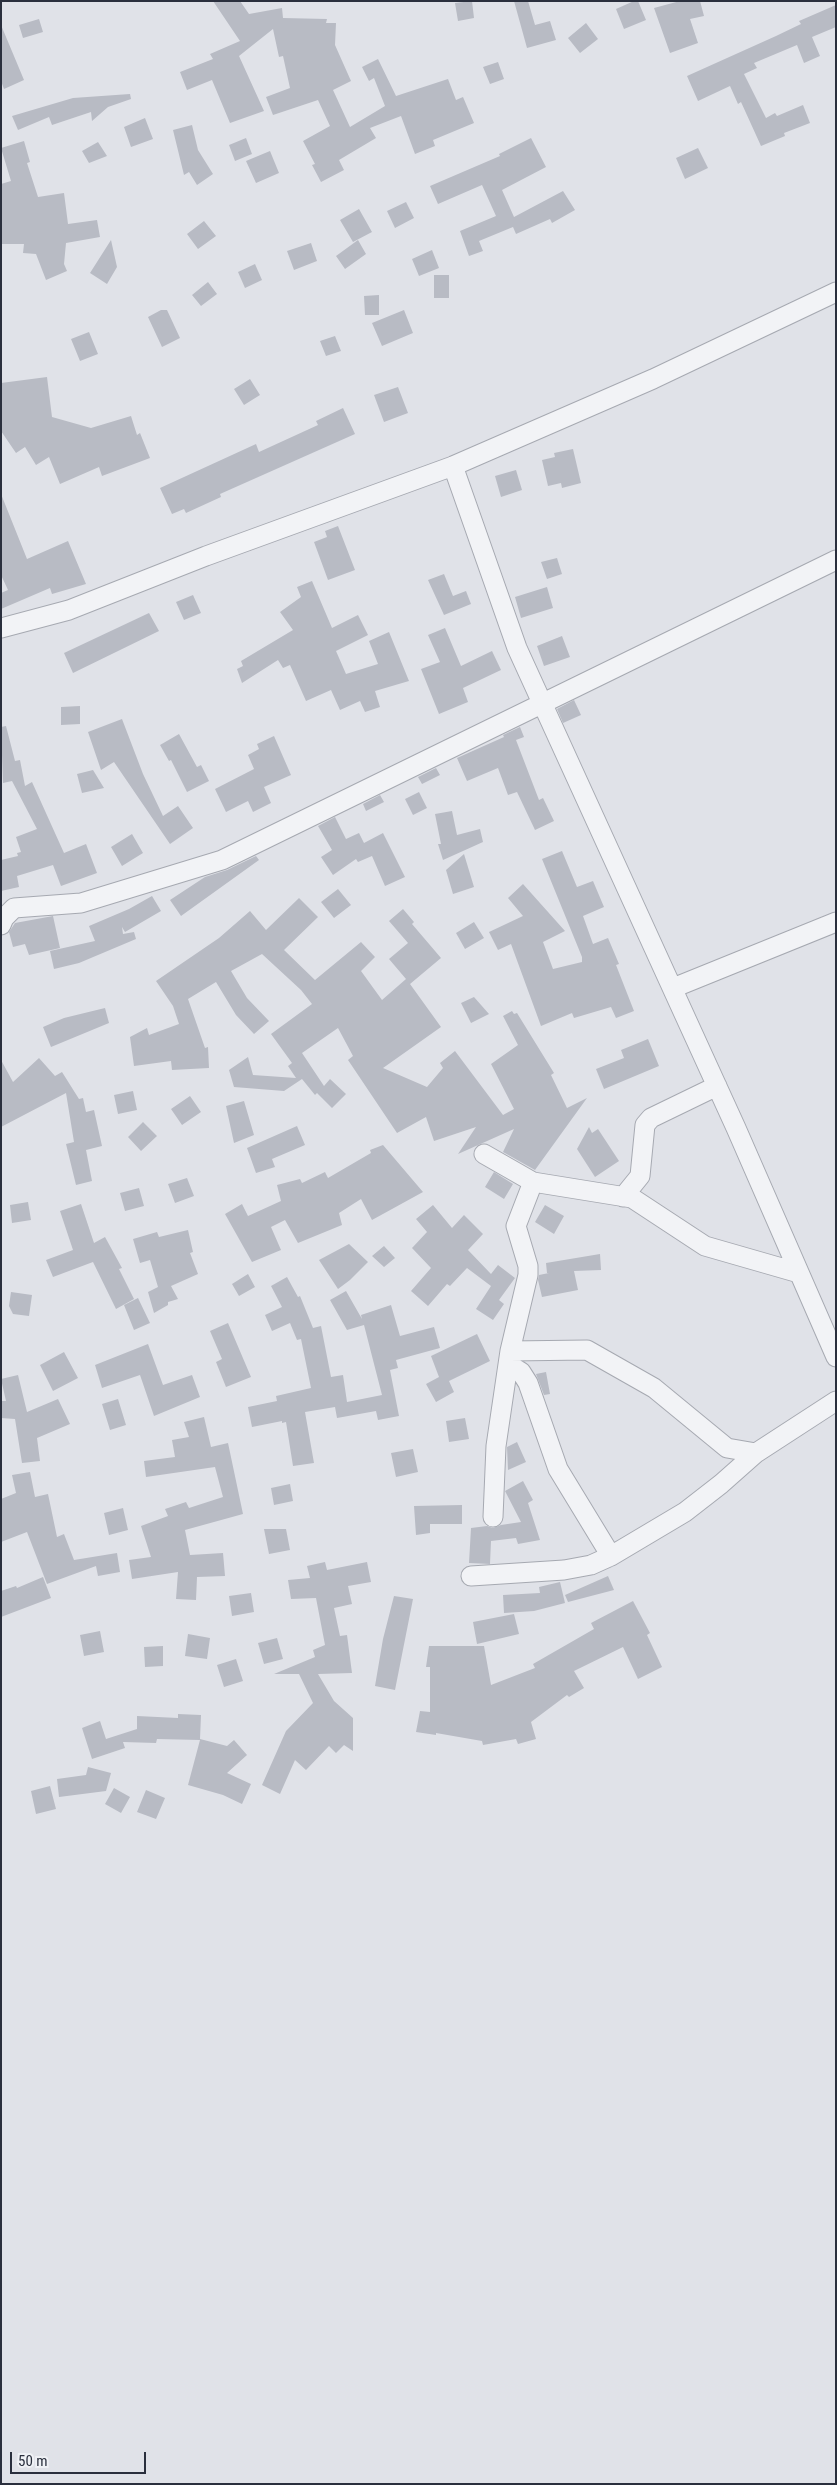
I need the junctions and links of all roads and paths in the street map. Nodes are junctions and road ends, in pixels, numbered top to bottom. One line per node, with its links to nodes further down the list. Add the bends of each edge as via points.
1 (836, 292): 2 (street, via 653,379)
2 (453, 466): 4 (street, via 69,610); 5 (street, via 514,639)
3 (836, 560): 5 (street)
4 (1, 628)
5 (543, 702): 7 (street, via 222,860 81,903 14,908); 8 (street)
6 (836, 922): 8 (street)
7 (1, 926)
8 (673, 988): 9 (street)
9 (718, 1086): 12 (street, via 651,1118 645,1125 640,1176); 13 (street)
10 (484, 1154): 11 (street)
11 (534, 1182): 12 (street); 14 (street, via 516,1226 528,1275)
12 (623, 1197): 13 (street, via 639,1202 705,1246)
13 (799, 1274): 15 (street)
14 (509, 1357): 17 (street, via 587,1350 654,1388 727,1448); 18 (street, via 496,1446); 19 (street, via 528,1383 558,1469)
15 (836, 1357)
16 (836, 1401): 17 (street)
17 (756, 1453): 19 (street, via 685,1512)
18 (493, 1517)
19 (612, 1556): 20 (street, via 564,1570)
20 (471, 1576)

